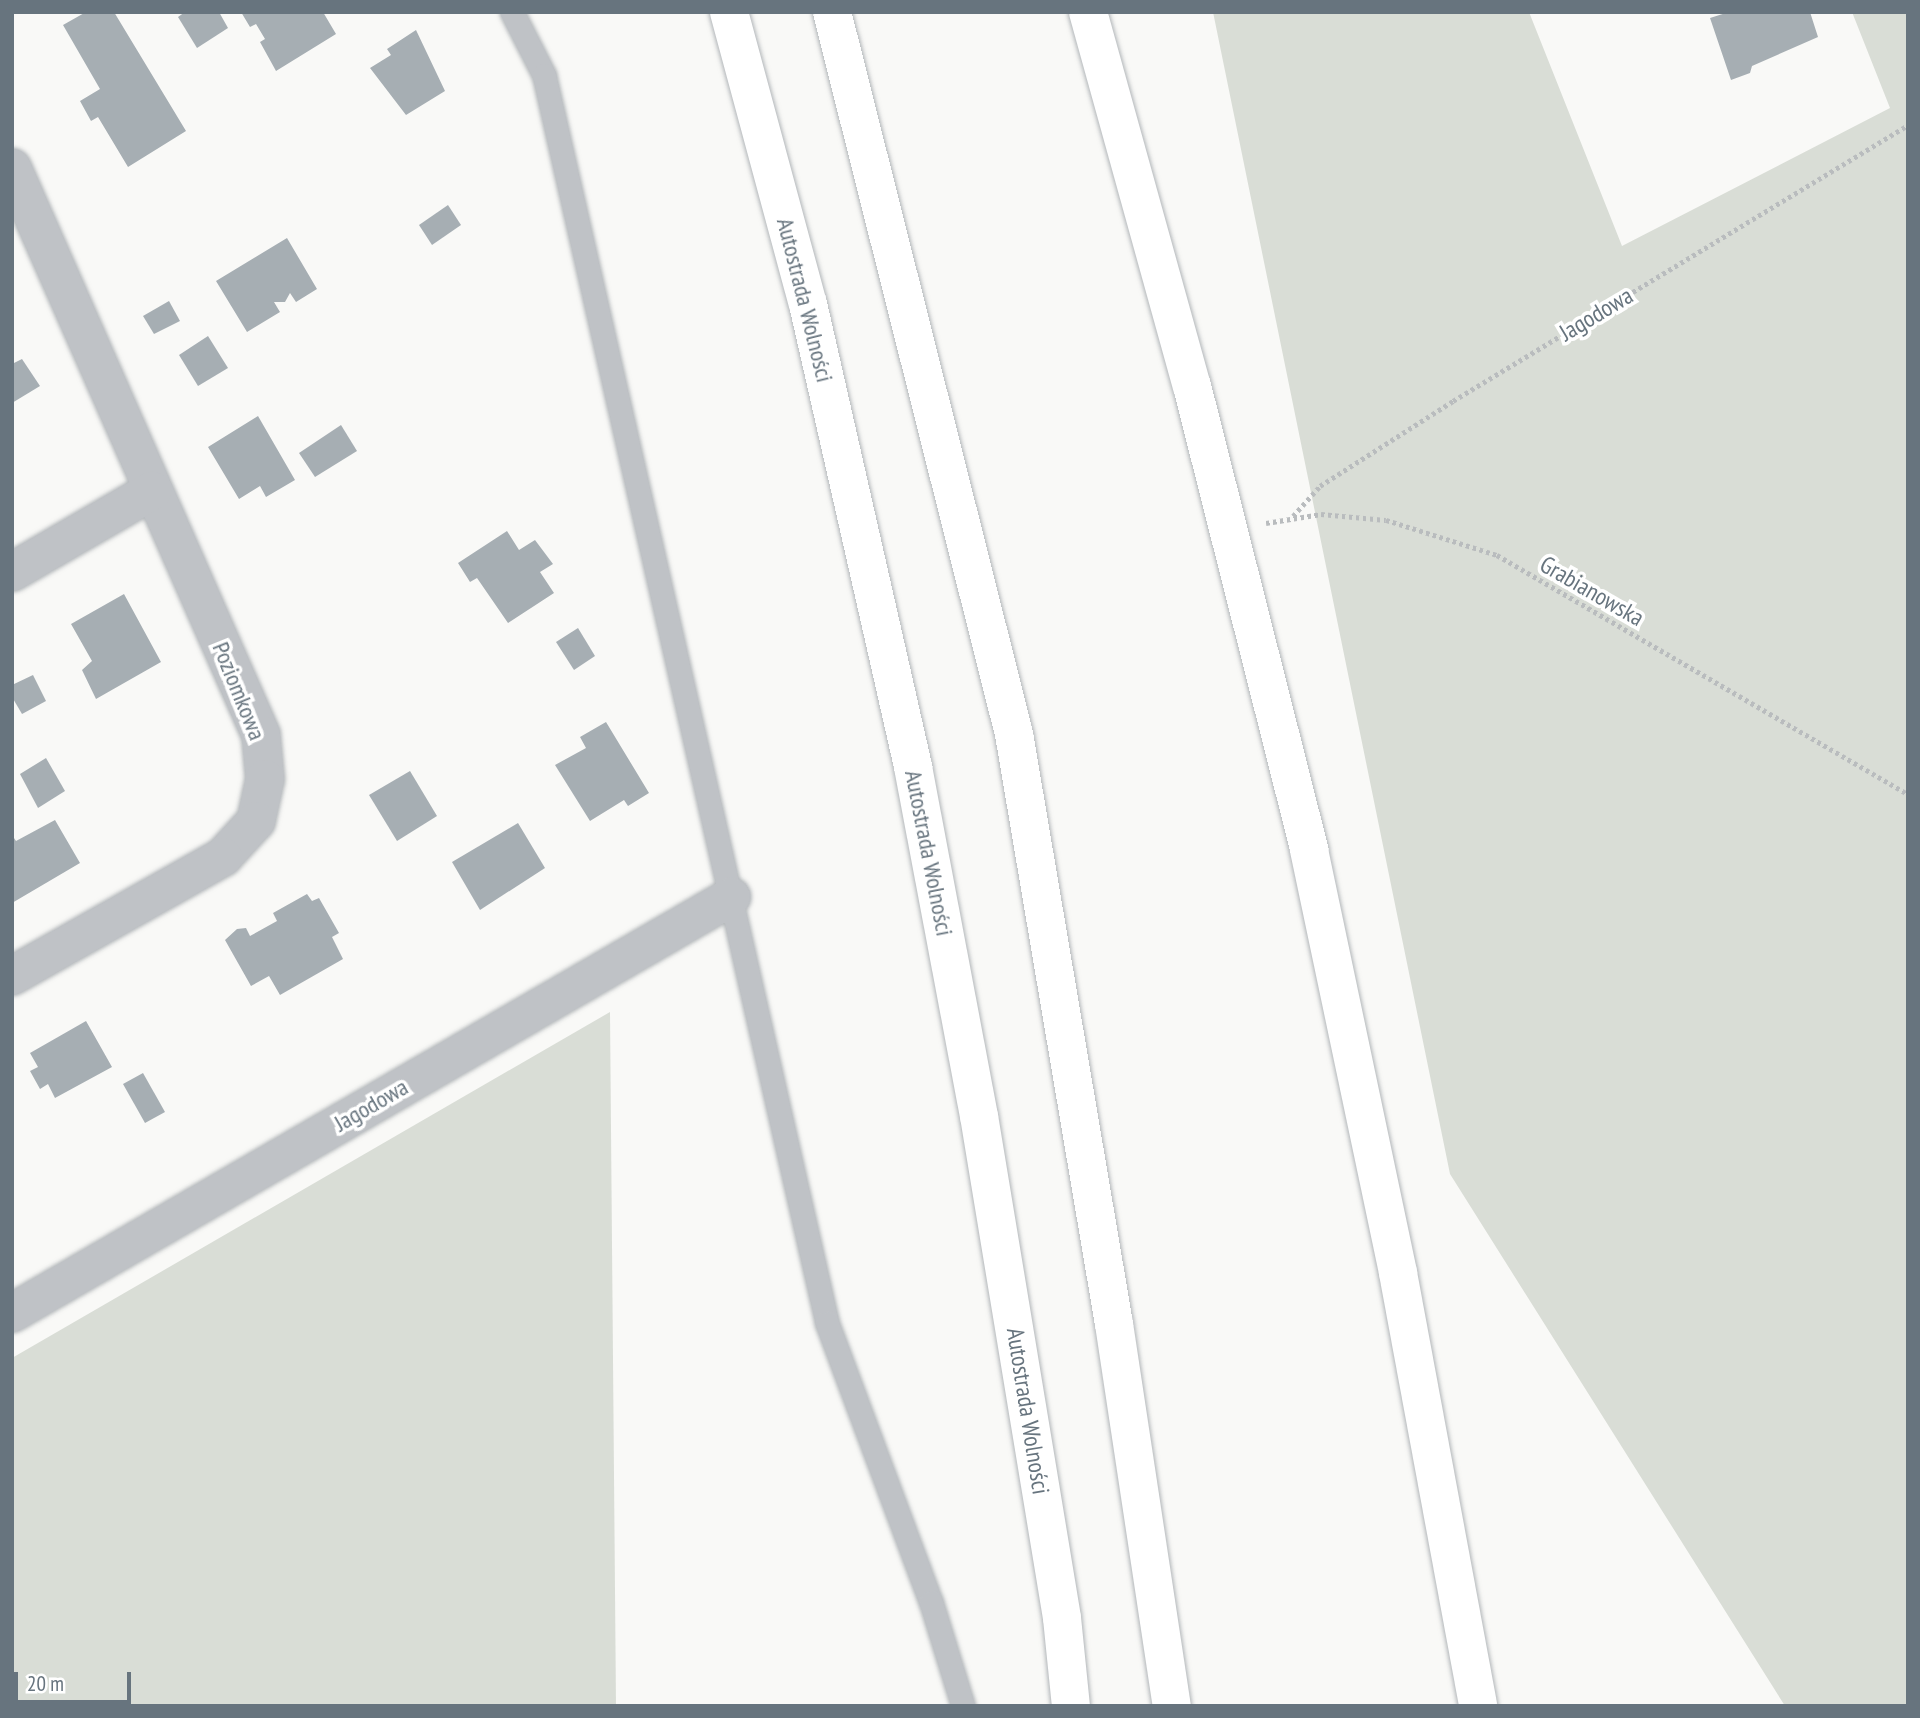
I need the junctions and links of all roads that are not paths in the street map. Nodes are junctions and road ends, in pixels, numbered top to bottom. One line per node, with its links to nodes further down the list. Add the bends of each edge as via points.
1 (512, 12): 8 (lane, via 544,75)
2 (729, 12): 12 (main road, Autostrada Wolności, via 807,304 914,767 979,1116 1060,1605)
3 (832, 12): 13 (main road, via 1014,734 1114,1324)
4 (1088, 12): 14 (main road, via 1230,533 1308,849 1365,1107)
5 (12, 167): 6 (street, Poziomkowa)
6 (152, 491): 7 (street); 9 (street, Poziomkowa, via 261,735 265,779 256,821 223,858)
7 (12, 572)
8 (731, 897): 10 (street, Jagodowa); 11 (lane, via 827,1323 931,1602)
9 (12, 976)
10 (12, 1313)
11 (963, 1706)
12 (1071, 1706)
13 (1172, 1706)
14 (1478, 1706)

